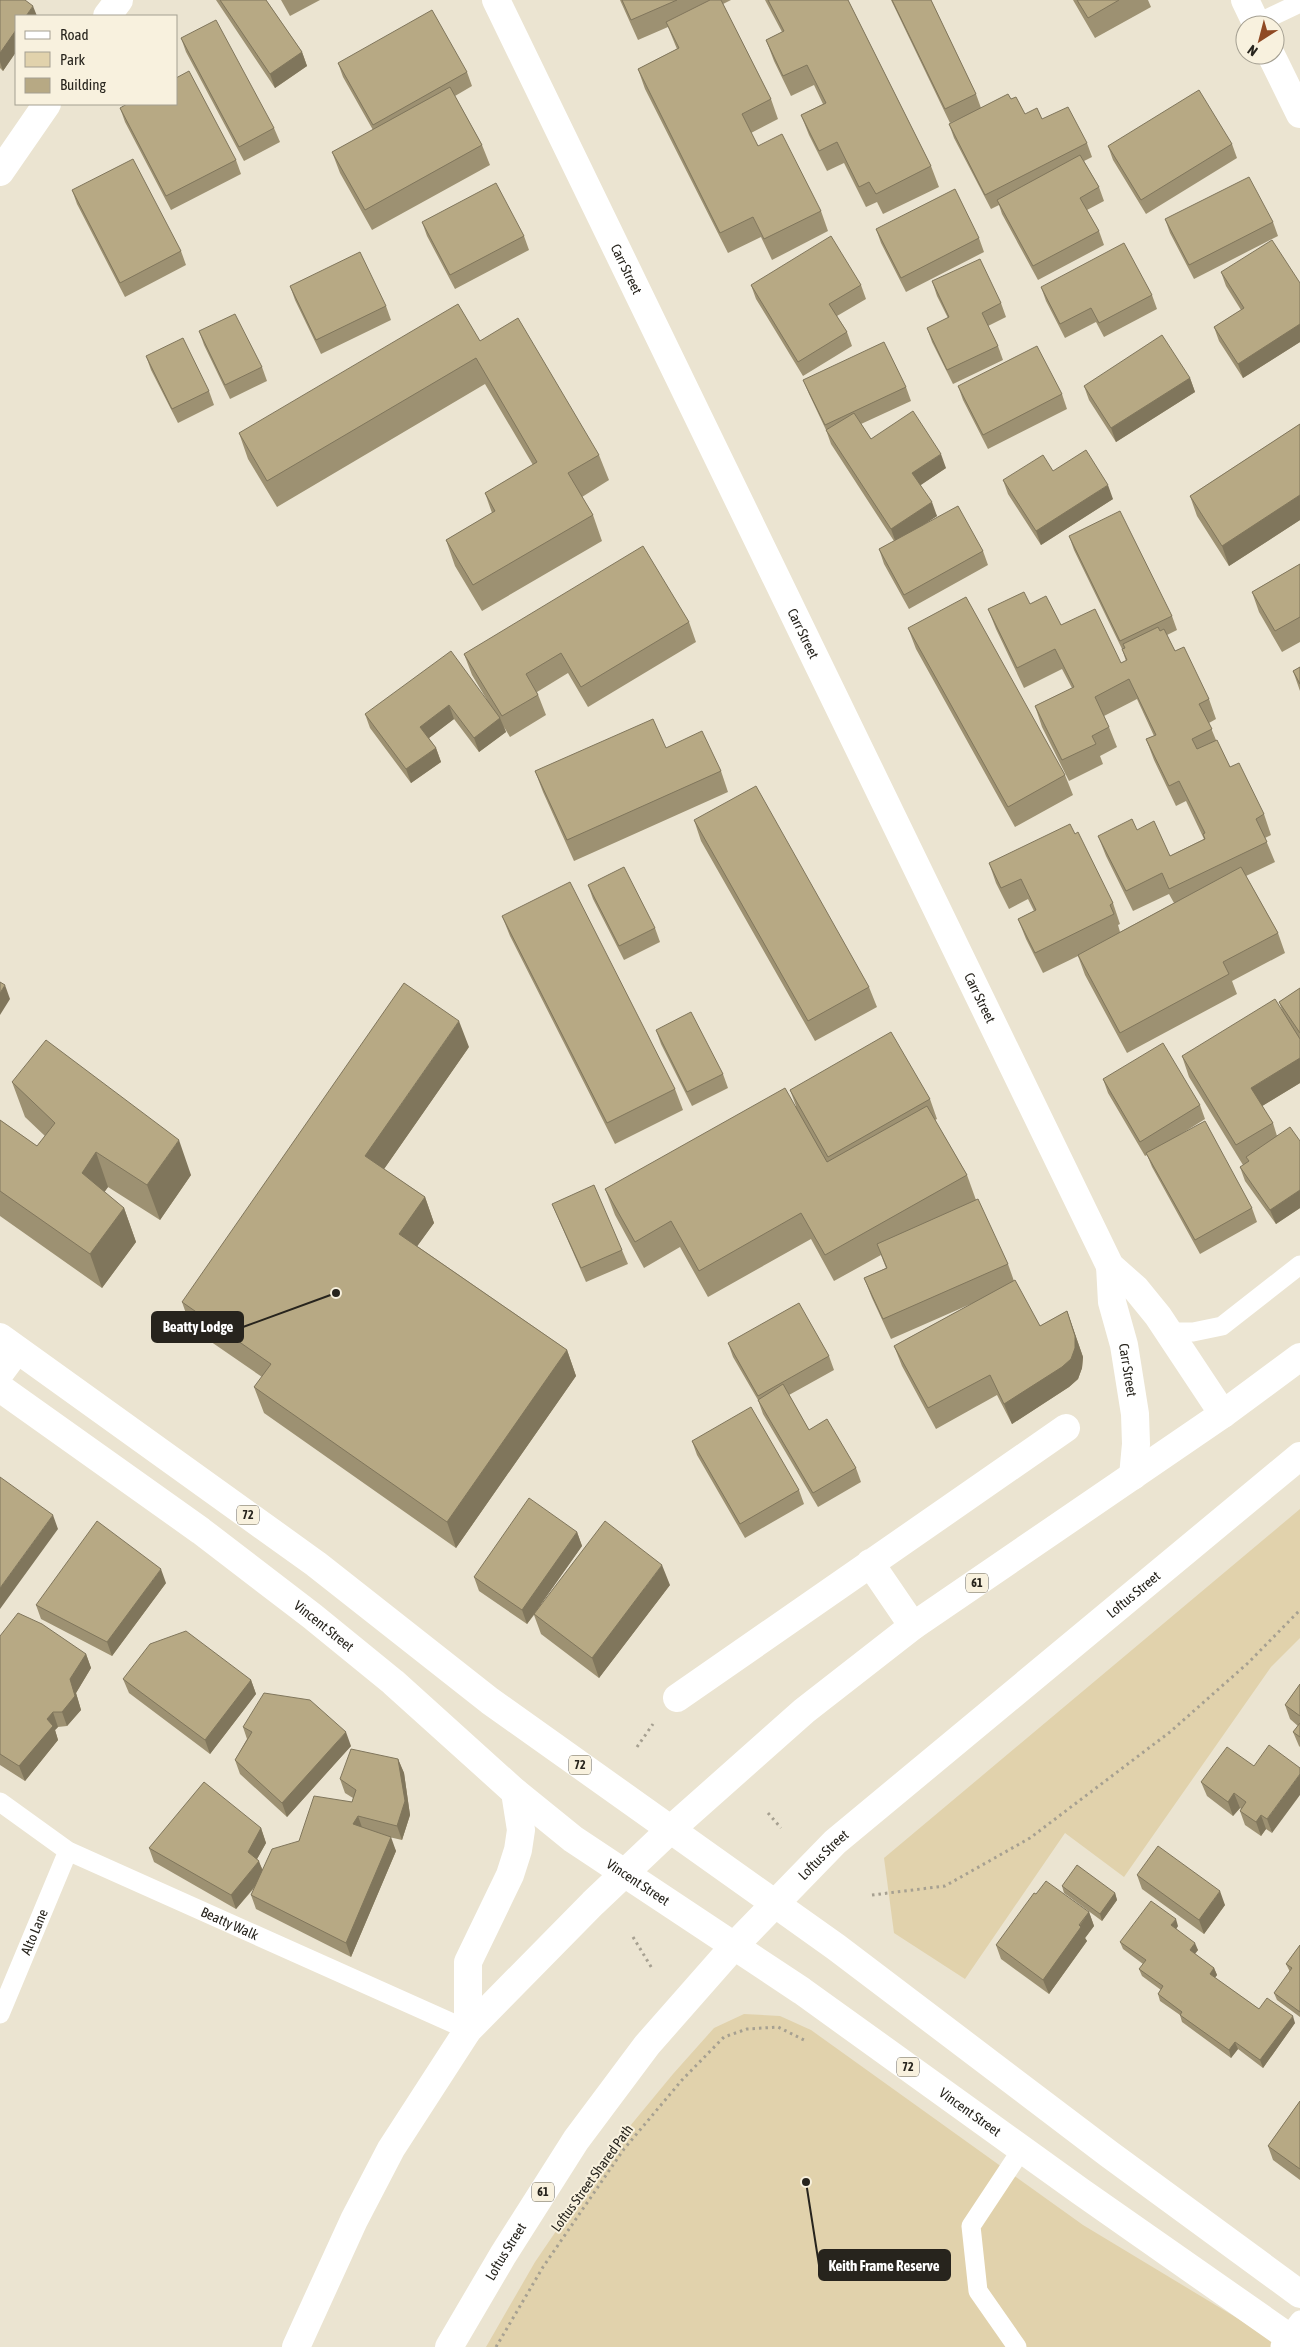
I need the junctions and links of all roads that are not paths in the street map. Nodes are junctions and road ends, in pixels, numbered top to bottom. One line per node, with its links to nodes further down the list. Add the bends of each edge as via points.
1 (118, 0): 4 (main road)
2 (496, 0): 11 (main road, Carr Street)
3 (1300, 3): 5 (lane)
4 (108, 15)
5 (1256, 15)
6 (1276, 65): 8 (main road)
7 (46, 105): 9 (main road)
8 (1300, 114)
9 (0, 172)
10 (1300, 1265): 12 (lane, via 1222,1326 1193,1332)
11 (1110, 1266): 12 (main road, Carr Street, via 1136,1289); 20 (main road, Carr Street, via 1112,1302 1124,1346 1135,1414)
12 (1170, 1332): 17 (main road, Carr Street)
13 (8, 1343): 15 (main road); 26 (main road, 72, via 316,1564 490,1701)
14 (1300, 1357): 17 (main road, 61)
15 (0, 1373)
16 (0, 1388): 24 (main road, Vincent Street / 72, via 200,1531 312,1616 393,1682)
17 (1223, 1414): 20 (main road, 61)
18 (1066, 1428): 21 (main road)
19 (1300, 1456): 29 (main road, Loftus Street / 61, via 835,1842)
20 (1133, 1476): 22 (main road, 61)
21 (870, 1563): 22 (main road); 23 (main road)
22 (913, 1626): 26 (main road, 61, via 804,1711)
23 (677, 1698)
24 (515, 1792): 28 (main road, Vincent Street / 72, via 573,1839); 32 (main road, via 521,1830 518,1850 510,1875 468,1962)
25 (0, 1802): 27 (lane, Beatty Walk)
26 (670, 1830): 28 (main road, 61); 29 (main road, 72)
27 (68, 1851): 31 (lane, Alto Lane); 32 (lane, Beatty Walk)
28 (625, 1874): 30 (main road, Vincent Street / 72); 32 (main road, 61)
29 (776, 1904): 30 (main road, Loftus Street / 61); 34 (main road, 72)
30 (735, 1945): 33 (main road, Vincent Street / 72); 37 (main road, Loftus Street / 61, via 647,2045 576,2140)
31 (0, 2014)
32 (468, 2030): 36 (main road, 61, via 391,2149 354,2220)
33 (1022, 2148): 35 (main road, Vincent Street / 72); 38 (lane, via 971,2226 978,2291)
34 (1300, 2294)
35 (1292, 2337)
36 (296, 2347)
37 (448, 2347)
38 (1017, 2347)

